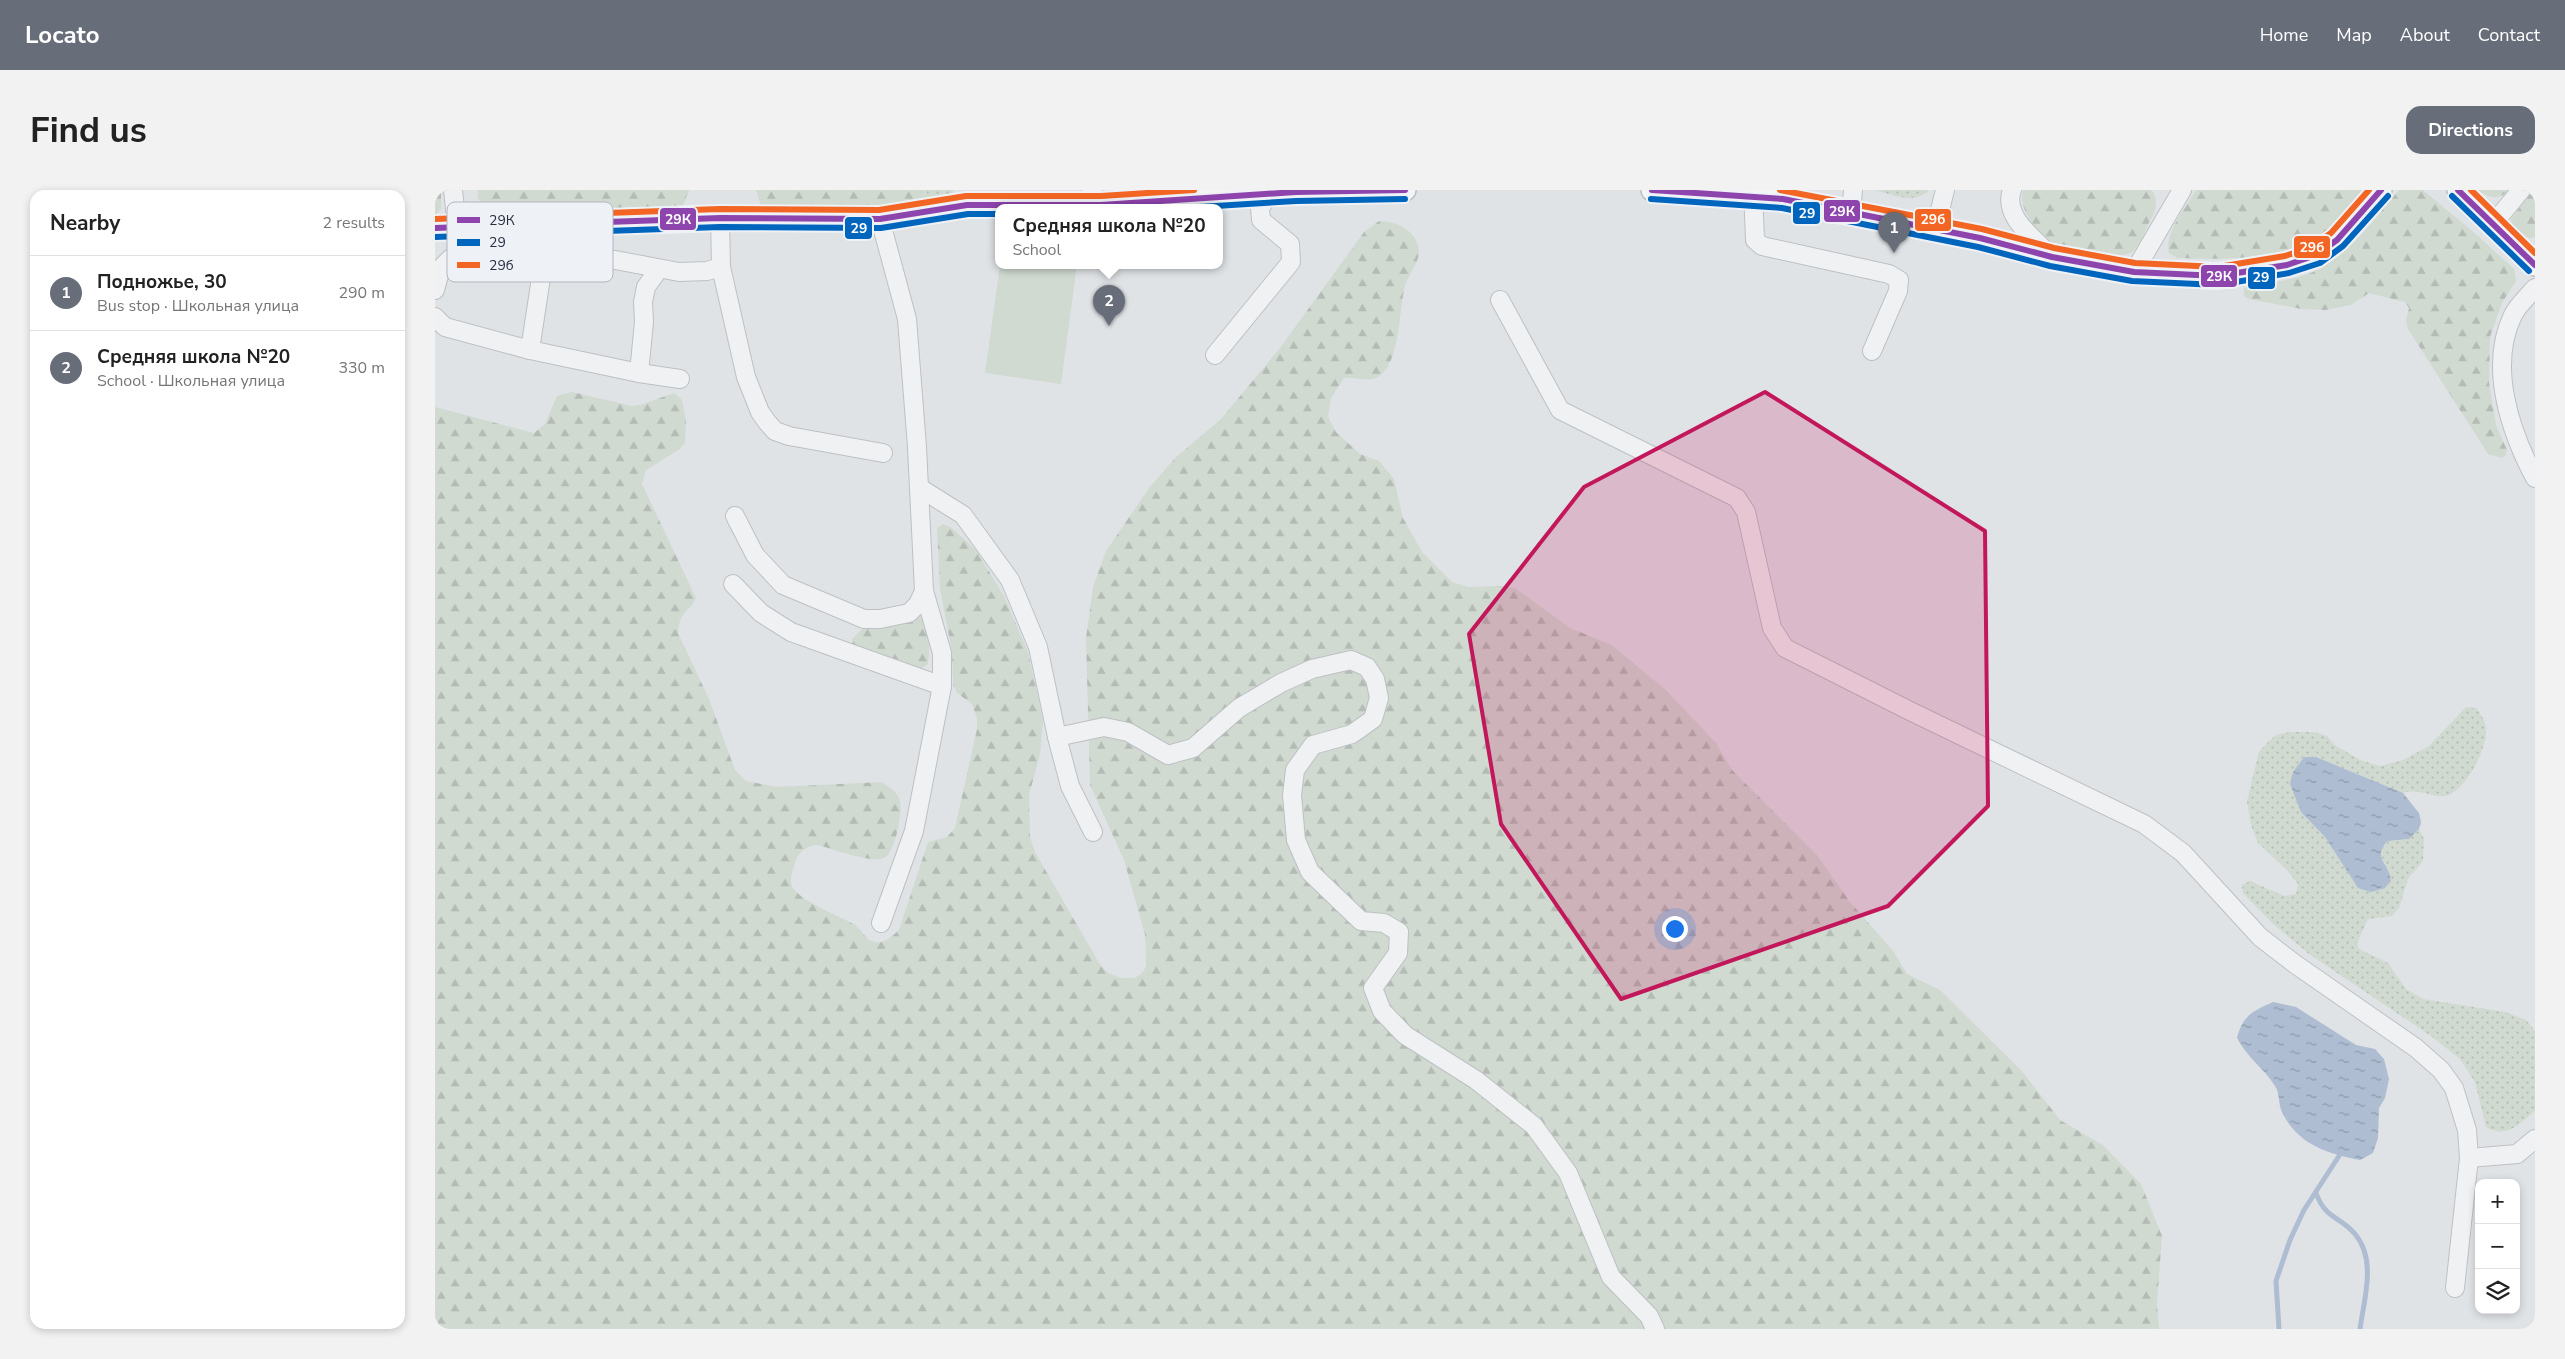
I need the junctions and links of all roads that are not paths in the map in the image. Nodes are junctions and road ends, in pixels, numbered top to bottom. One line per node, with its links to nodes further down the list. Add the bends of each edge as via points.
1 (1405, 190): 10 (main road)
2 (1652, 190): 11 (main road)
3 (1853, 190): 17 (street)
4 (1945, 190): 22 (street)
5 (2012, 190): 23 (street, via 2010,206 2013,216)
6 (2182, 190): 29 (street)
7 (2381, 190): 29 (main road, via 2337,240 2316,255 2287,265 2218,276)
8 (2459, 190): 21 (main road)
9 (2521, 190): 21 (street)
10 (1296, 191): 12 (main road)
11 (1754, 193): 17 (main road); 36 (street, via 1755,240 1762,246 1889,274 1899,280 1899,291)
12 (1269, 194): 13 (main road); 37 (street, via 1260,208 1261,220 1290,244 1291,262)
13 (1176, 195): 16 (main road)
14 (966, 197): 15 (main road); 19 (main road)
15 (1020, 197): 16 (main road)
16 (1096, 197)
17 (1851, 213): 22 (main road)
18 (720, 218): 19 (main road); 20 (main road); 27 (street)
19 (880, 218): 42 (street, via 907,319)
20 (613, 222)
21 (2493, 224): 26 (main road)
22 (1935, 230): 23 (main road)
23 (2052, 257): 29 (main road)
24 (613, 260): 28 (street)
25 (447, 262): 32 (street, via 441,268)
26 (2535, 266)
27 (721, 267): 28 (street, via 707,271); 40 (street, via 746,377 767,422 775,431 789,436)
28 (659, 270): 38 (street, via 646,287 643,302)
29 (2134, 272)
30 (541, 282): 35 (street)
31 (2535, 288): 41 (street, via 2514,314 2503,342 2503,383 2510,422)
32 (435, 290)
33 (1500, 300): 51 (street, via 1559,410 1737,498 1746,512 1772,628 1785,648 2144,824 2183,853 2261,936 2295,964 2416,1048 2441,1070 2454,1088 2467,1130)
34 (435, 316): 35 (street, via 445,328)
35 (530, 350): 38 (street)
36 (1872, 351)
37 (1215, 355)
38 (639, 373): 39 (street)
39 (680, 379)
40 (883, 453)
41 (2535, 478)
42 (920, 488): 45 (street); 47 (street, via 963,515 1009,580 1038,647)
43 (735, 516): 45 (street, via 755,555 783,585 864,619 909,613)
44 (733, 584): 46 (street, via 761,613 791,632)
45 (924, 591): 46 (street, via 942,653)
46 (942, 686): 49 (street, via 914,831)
47 (1057, 736): 48 (street, via 1070,786); 53 (street, via 1104,728 1128,732 1168,755 1193,748 1239,708 1312,669 1351,660 1367,668 1375,679 1379,698 1373,720 1351,734 1313,745 1295,770 1292,795 1296,840 1310,872 1361,921 1384,923 1399,932 1398,953 1373,988 1382,1010 1405,1035 1476,1080 1534,1126 1568,1173 1611,1276 1649,1316)
48 (1093, 832)
49 (881, 923)
50 (2535, 1139): 51 (street, via 2517,1154)
51 (2469, 1158): 52 (street)
52 (2455, 1288)
53 (1655, 1329)

